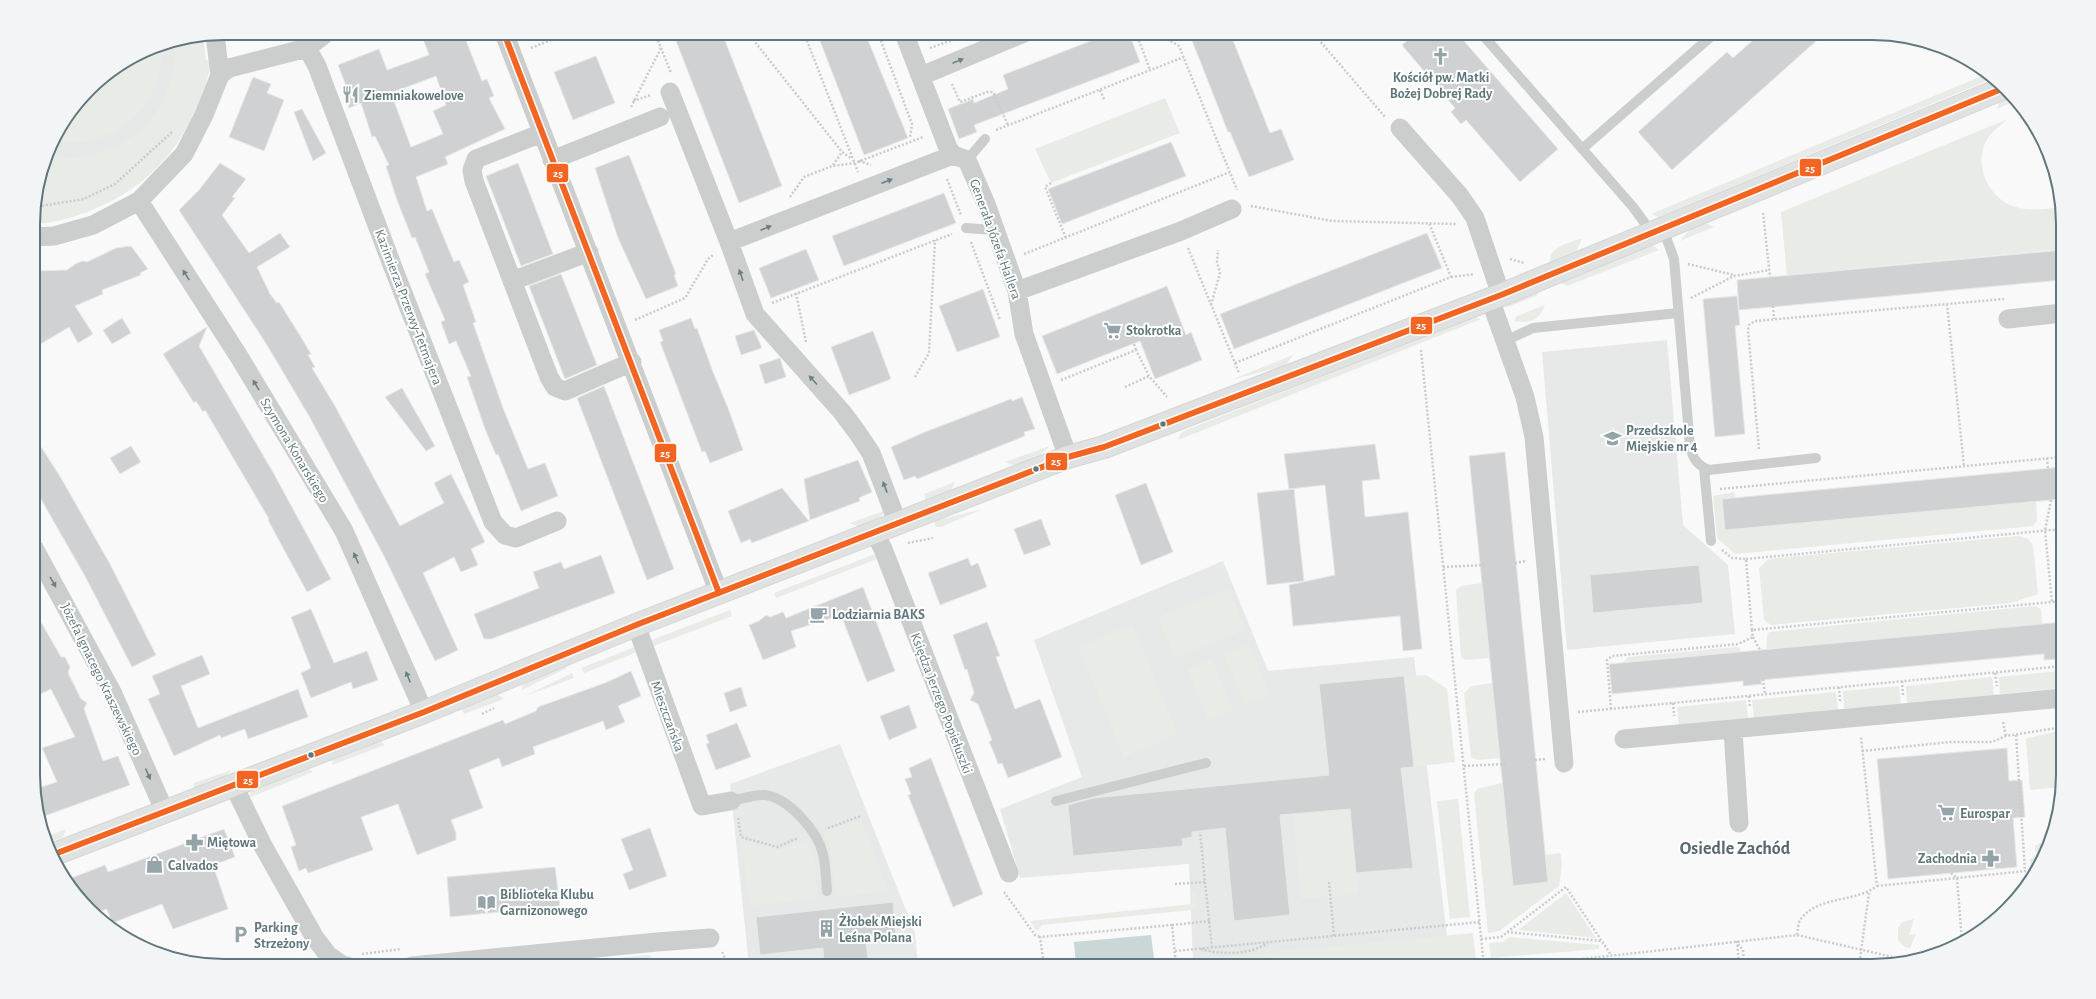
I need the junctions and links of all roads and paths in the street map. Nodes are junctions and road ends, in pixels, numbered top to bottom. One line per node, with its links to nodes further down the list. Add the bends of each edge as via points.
1 (216, 40): 23 (street)
2 (317, 40): 16 (street)
3 (507, 40): 35 (street)
4 (550, 40): 18 (path)
5 (754, 40): 40 (path)
6 (807, 40): 43 (path)
7 (881, 40): 36 (path, via 912,124)
8 (907, 40): 19 (street, Generała Józefa Hallera)
9 (951, 40): 19 (path); 21 (path)
10 (1008, 40): 21 (street)
11 (1139, 40): 22 (path)
12 (1319, 40): 31 (path)
13 (1487, 40): 39 (lane)
14 (1707, 40): 39 (lane)
15 (1171, 41): 20 (path, via 1179,46)
16 (307, 48): 23 (street, via 229,68); 113 (street, Kazimierza Przerwy-Tetmajera, via 493,522 505,534 516,538)
17 (661, 48): 29 (path, via 632,101)
18 (525, 50)
19 (912, 55): 24 (street, Generała Józefa Hallera)
20 (1184, 57): 22 (path); 46 (path)
21 (958, 61): 24 (street, one-way to 21); 32 (path, via 952,72 952,85 960,102 994,92)
22 (1150, 70): 25 (path)
23 (220, 74): 51 (street, via 204,115 184,154)
24 (922, 76): 41 (street, Generała Józefa Hallera)
25 (1100, 90): 28 (path); 32 (path)
26 (1998, 90): 60 (street)
27 (670, 92): 64 (street)
28 (1105, 102)
29 (631, 108)
30 (660, 117): 42 (street)
31 (1393, 123): 56 (street, via 1460,196)
32 (1008, 125): 34 (path)
33 (175, 128): 53 (path, via 115,184 84,199)
34 (994, 131)
35 (542, 133): 42 (street); 74 (street, via 476,159 472,170)
36 (910, 136)
37 (925, 136): 44 (path)
38 (985, 139): 41 (lane)
39 (1582, 149): 60 (lane, via 1644,222)
40 (842, 152): 43 (path); 45 (path)
41 (953, 159): 47 (street); 57 (path); 58 (street, Generała Józefa Hallera)
42 (552, 160): 66 (street)
43 (854, 161): 44 (path); 45 (path); 49 (path)
44 (859, 161): 47 (path)
45 (832, 166): 50 (path, via 804,177)
46 (1230, 172): 52 (path); 62 (path)
47 (901, 175): 49 (street, one-way to 47)
48 (1051, 184): 62 (path, via 1045,187)
49 (865, 189): 64 (street, one-way to 49)
50 (788, 200)
51 (139, 201): 61 (street, via 93,224 54,236); 136 (street, Szymona Konarskiego, one-way to 51, via 344,531 238,355)
52 (1238, 202): 55 (path, via 1332,221); 59 (street)
53 (41, 206)
54 (1763, 213): 69 (path)
55 (1429, 223): 56 (path); 72 (path)
56 (1479, 225): 70 (street)
57 (966, 228): 58 (lane); 63 (path); 88 (path)
58 (995, 230): 67 (street, Generała Józefa Hallera)
59 (1181, 231): 75 (street); 81 (path)
60 (1656, 232): 77 (street); 84 (lane, via 1674,259)
61 (40, 237)
62 (1066, 238): 67 (path)
63 (935, 240): 76 (path); 99 (path, via 929,352)
64 (730, 242): 83 (street, one-way to 64); 89 (path, via 708,259 685,298)
65 (1218, 250): 81 (path, via 1217,262 1220,273)
66 (589, 252): 74 (street); 95 (street)
67 (1007, 261): 75 (street, Generała Józefa Hallera)
68 (1682, 262): 71 (path)
69 (1769, 270): 71 (path); 73 (path)
70 (1492, 272): 72 (path); 77 (street)
71 (1734, 276): 79 (path)
72 (1451, 277): 96 (path)
73 (1770, 277)
74 (512, 281): 95 (street, via 548,377 556,387 565,391)
75 (1018, 292): 104 (street, Generała Józefa Hallera, via 1024,334)
76 (796, 293): 83 (path); 92 (path)
77 (1495, 297): 90 (street); 104 (street, via 1104,447)
78 (2007, 298): 80 (path)
79 (1686, 301)
80 (1947, 304): 86 (path); 108 (path)
81 (1211, 305): 96 (path)
82 (1773, 306): 86 (path)
83 (753, 310): 114 (street, one-way to 83, via 871,453 857,432)
84 (1678, 313): 90 (lane, via 1533,328); 109 (lane, via 1690,446 1693,458)
85 (2056, 314): 87 (street)
86 (1774, 319): 103 (path, via 1755,321 1749,325 1748,330 1760,448)
87 (2008, 319)
88 (1001, 322)
89 (629, 323)
90 (1505, 341): 144 (street, via 1534,437)
91 (1134, 344): 93 (path)
92 (807, 345)
93 (1136, 350): 98 (path); 100 (path)
94 (1421, 350): 122 (path)
95 (632, 362): 123 (street)
96 (1235, 363): 97 (path)
97 (1239, 373)
98 (1149, 376): 101 (path); 102 (path)
99 (915, 377)
100 (1058, 381)
101 (1125, 387)
102 (1167, 397)
103 (1757, 453)
104 (1068, 457): 114 (street)
105 (2056, 457): 107 (path)
106 (1816, 458): 109 (lane, via 1709,470)
107 (2047, 458): 108 (path); 110 (path)
108 (1964, 466): 111 (path)
109 (1704, 468): 111 (lane)
110 (2048, 469)
111 (1706, 491): 118 (lane)
112 (2051, 500): 116 (path)
113 (557, 521)
114 (898, 524): 117 (street)
115 (2056, 530): 116 (path)
116 (2045, 531): 120 (path); 124 (path)
117 (875, 533): 123 (street); 158 (street, Księdza Jerzego Popiełuszki)
118 (1711, 540): 120 (path, via 1732,558)
119 (40, 558): 150 (street, Józefa Ignacego Kraszewskiego, one-way to 150, via 113,694)
120 (1746, 559): 127 (path)
121 (1485, 565): 122 (path)
122 (1443, 567): 146 (path)
123 (719, 593): 126 (street)
124 (2052, 602): 125 (path); 127 (path)
125 (2056, 602)
126 (636, 625): 136 (street); 148 (street, Mieszczańska, via 702,806)
127 (1752, 630): 128 (path)
128 (1753, 637): 129 (path); 134 (path, via 1738,644 1612,656 1607,660)
129 (1760, 650)
130 (2056, 667): 132 (path)
131 (1763, 679): 132 (path)
132 (1765, 694): 134 (path)
133 (2056, 699): 137 (street)
134 (1611, 708): 135 (path)
135 (1594, 710)
136 (424, 712): 147 (street)
137 (1859, 718): 139 (street); 142 (path)
138 (2056, 728): 140 (path)
139 (1733, 730): 141 (street); 152 (street)
140 (2016, 735): 142 (path, via 1992,742 1950,742); 156 (path)
141 (1624, 739)
142 (1862, 751): 164 (path)
143 (1206, 763): 149 (lane)
144 (1564, 763)
145 (1505, 764): 146 (path)
146 (1464, 766): 169 (path)
147 (234, 786): 150 (street); 188 (street, via 262,846 314,938)
148 (734, 801): 153 (lane, via 765,795 796,812); 153 (path, via 741,837 777,847)
149 (1056, 801)
150 (165, 812): 155 (street)
151 (861, 816): 153 (path)
152 (1739, 823)
153 (813, 832): 165 (lane, via 823,853)
154 (1200, 832): 161 (path)
155 (57, 853)
156 (2025, 871): 157 (path); 160 (path)
157 (2029, 871)
158 (1009, 873)
159 (1951, 873): 160 (path)
160 (1957, 878): 164 (path); 173 (path)
161 (1205, 882): 163 (path); 168 (path)
162 (1329, 882): 174 (path)
163 (1175, 884)
164 (1877, 886): 167 (path)
165 (827, 891)
166 (1003, 891): 175 (path, via 1035,935)
167 (1869, 893): 172 (path, via 1827,902 1812,910 1800,920); 183 (path)
168 (1210, 921): 170 (path); 181 (path)
169 (1480, 922): 174 (path); 177 (path)
170 (1172, 925): 175 (path); 184 (path)
171 (1507, 932): 177 (path, via 1501,937); 179 (path); 179 (path, via 1566,887)
172 (1797, 935): 180 (path); 183 (path)
173 (1961, 935)
174 (1334, 936): 178 (path)
175 (1040, 937): 190 (path)
176 (710, 938): 186 (street)
177 (1481, 939): 192 (path)
178 (1270, 942): 181 (path); 182 (path, via 1258,949 1230,952 1216,953)
179 (1602, 942): 185 (path)
180 (1737, 943): 185 (path); 194 (path); 195 (path, via 1743,950)
181 (1212, 948): 182 (path)
182 (1199, 949): 184 (path)
183 (1861, 950): 187 (path); 196 (path)
184 (1175, 951): 191 (path)
185 (1611, 955): 193 (path)
186 (408, 957): 189 (path)
187 (1892, 957)
188 (334, 959)
189 (372, 959)
190 (1043, 959)
191 (1176, 959)
192 (1483, 959)
193 (1578, 959)
194 (1738, 959)
195 (1744, 959)
196 (1860, 959)

